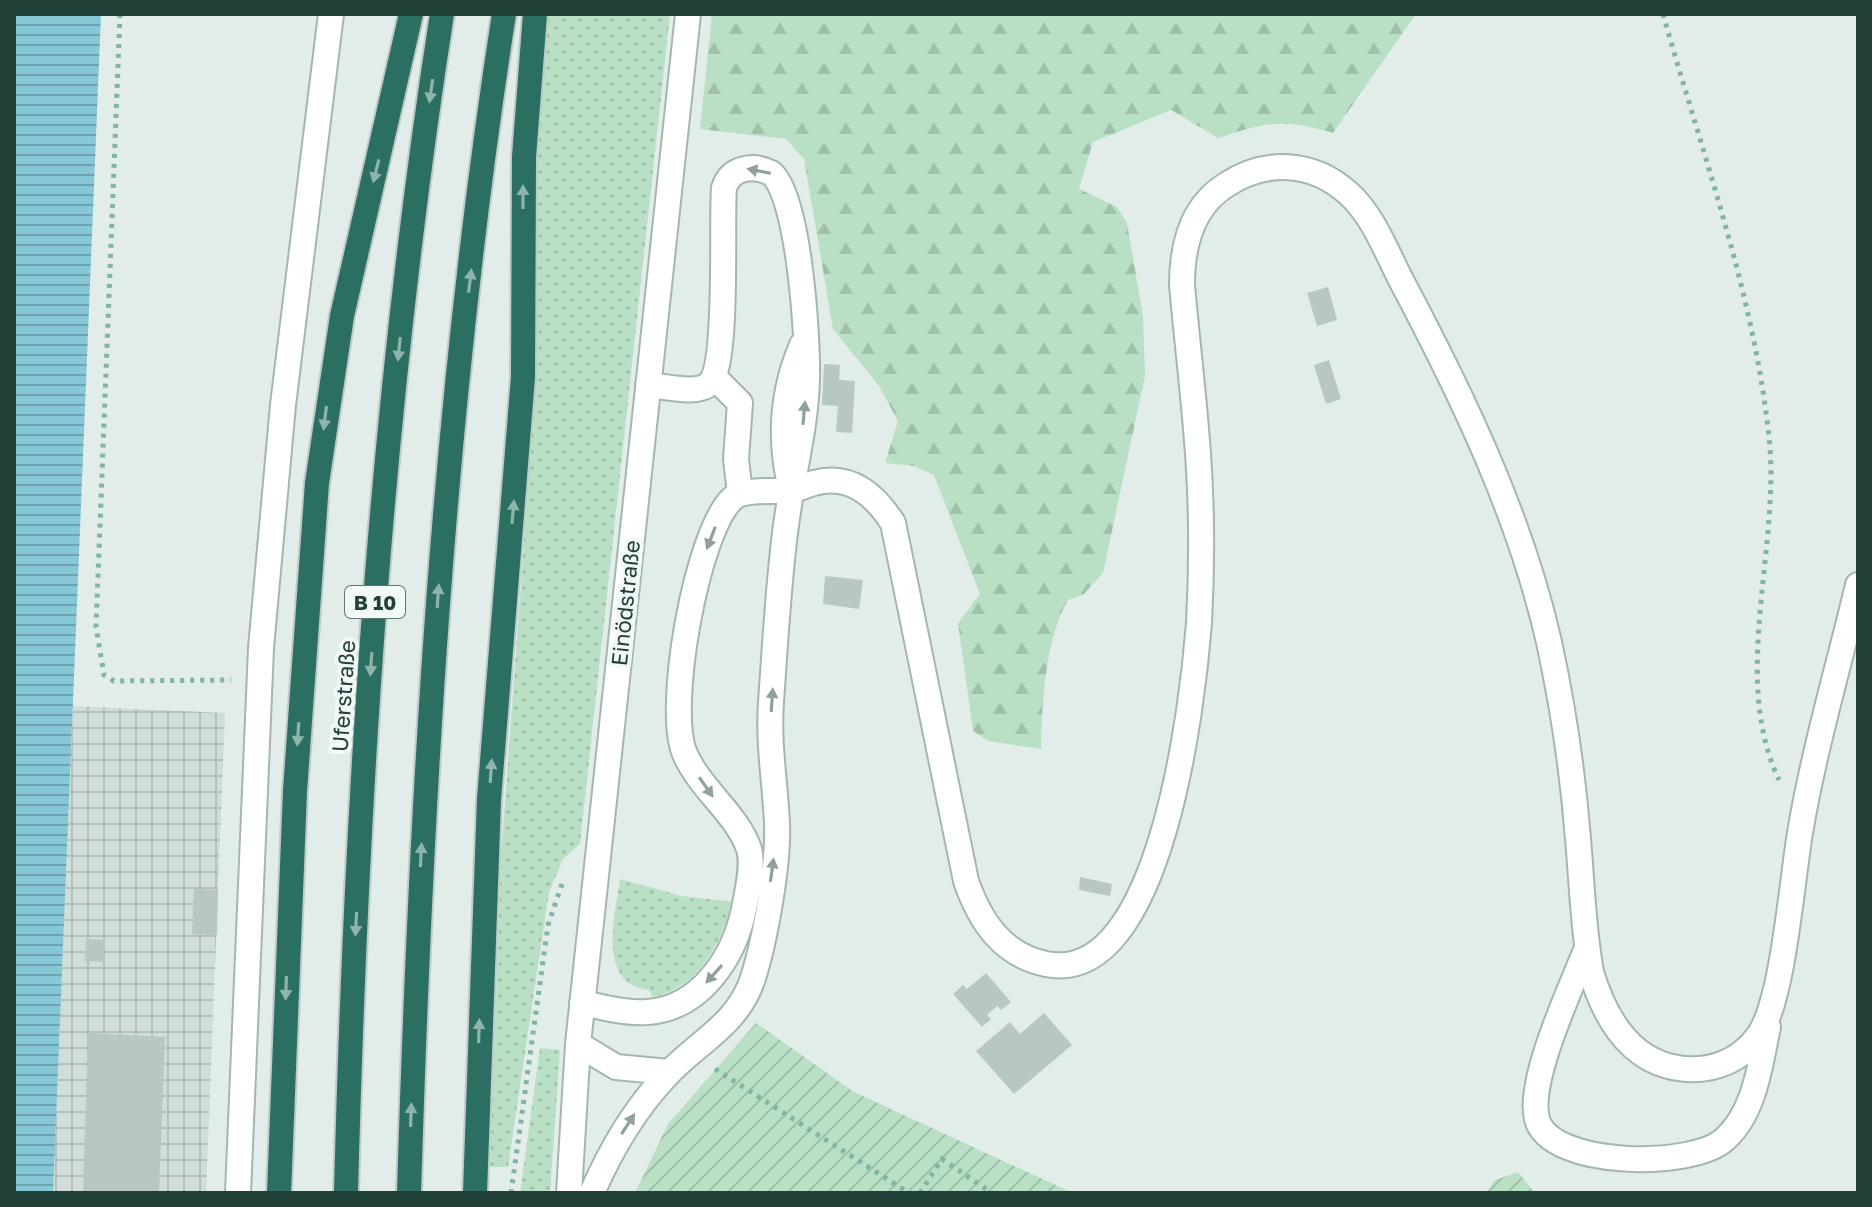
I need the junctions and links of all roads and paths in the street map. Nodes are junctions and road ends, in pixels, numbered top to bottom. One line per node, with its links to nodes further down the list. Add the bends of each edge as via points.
1 (120, 14): 14 (path, via 96,627 101,670 114,681)
2 (331, 14): 14 (street, via 283,405)
3 (411, 14): 24 (highway, one-way to 24, via 354,259 321,454 295,791)
4 (442, 14): 25 (highway, Uferstraße / B 10, one-way to 25, via 402,314 377,577 360,828)
5 (504, 14): 26 (highway, B 10, one-way to 5, via 422,847 441,554)
6 (535, 14): 27 (highway, one-way to 6, via 489,799 523,377 524,157)
7 (688, 14): 10 (street, Einödstraße)
8 (1663, 14): 15 (path, via 1761,379 1771,480 1759,641 1763,725 1771,762)
9 (714, 377): 10 (street, via 698,388); 11 (street, one-way to 9, via 807,378 804,305 785,191 771,173 756,168 741,169 724,188 721,348); 12 (street, via 741,407 736,459)
10 (648, 385): 16 (street, Einödstraße)
11 (792, 490): 12 (street); 17 (street, via 828,480 849,482 868,493 893,523 966,881 986,924 1014,951 1037,961 1060,965 1092,956 1121,931 1144,886 1166,821 1190,702 1201,529 1182,285 1191,226 1215,192 1259,169 1297,167 1338,185 1369,220 1421,317 1525,551 1563,722); 21 (street, one-way to 11, via 734,1015 759,958 777,833 770,736)
12 (740, 494): 18 (street, one-way to 18, via 717,522 706,551 677,688 685,756 749,851 737,936 711,979 674,1005 637,1013)
13 (1858, 585): 15 (street)
14 (260, 680): 23 (street)
15 (1801, 824): 19 (street)
16 (598, 857): 18 (street, Einödstraße); 28 (path, via 573,864 550,915)
17 (1587, 949): 19 (street, via 1596,989 1619,1033 1666,1065 1704,1069 1729,1062 1754,1042); 19 (street, via 1535,1097 1540,1128 1572,1151 1671,1159 1718,1145 1736,1127 1751,1098)
18 (582, 1003): 20 (street, Einödstraße)
19 (1772, 1009)
20 (578, 1044): 22 (street, via 616,1067); 29 (street, Einödstraße)
21 (691, 1054): 22 (street); 31 (path)
22 (669, 1072): 30 (street, one-way to 22, via 630,1119)
23 (238, 1193)
24 (279, 1193)
25 (346, 1193)
26 (409, 1193)
27 (475, 1193)
28 (511, 1193)
29 (569, 1193)
30 (592, 1193)
31 (909, 1193)
32 (920, 1193): 33 (path, via 942,1159)
33 (992, 1193)

